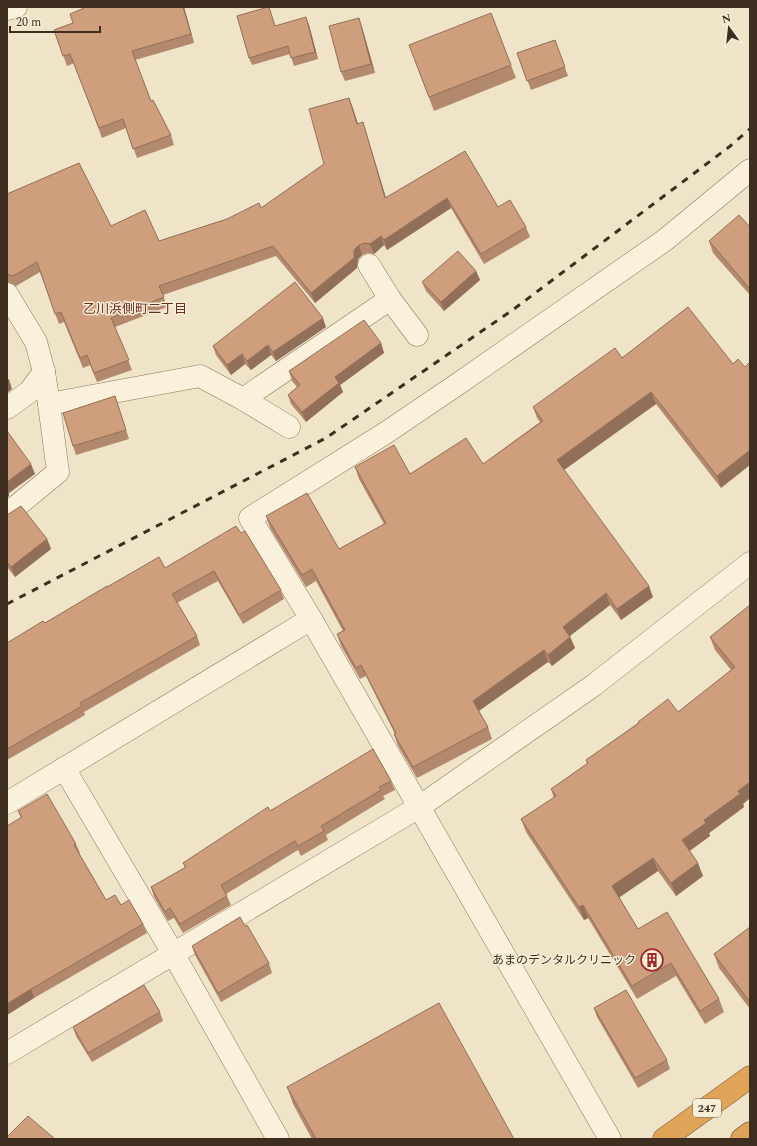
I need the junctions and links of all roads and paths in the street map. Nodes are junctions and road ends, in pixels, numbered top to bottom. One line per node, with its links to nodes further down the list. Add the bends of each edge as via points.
1 (16, 7): 2 (street)
2 (7, 9)
3 (750, 170): 15 (street, via 665,240 384,434 250,518)
4 (369, 266): 5 (street)
5 (390, 299): 7 (street); 9 (street)
6 (9, 306): 8 (street, via 36,342)
7 (417, 335)
8 (44, 372): 10 (street); 11 (street, via 29,392)
9 (243, 399): 10 (street, via 200,376); 12 (street)
10 (49, 404): 13 (street, via 58,472)
11 (7, 408)
12 (289, 427)
13 (7, 514)
14 (750, 563): 18 (street, via 594,685)
15 (311, 619): 16 (street); 18 (street)
16 (64, 768): 17 (street); 19 (street)
17 (7, 803)
18 (419, 807): 19 (street); 24 (street)
19 (174, 955): 20 (street); 23 (street)
20 (7, 1053)
21 (750, 1077): 25 (highway, 247)
22 (750, 1133): 26 (highway)
23 (278, 1139)
24 (610, 1139)
25 (664, 1139)
26 (742, 1139)

